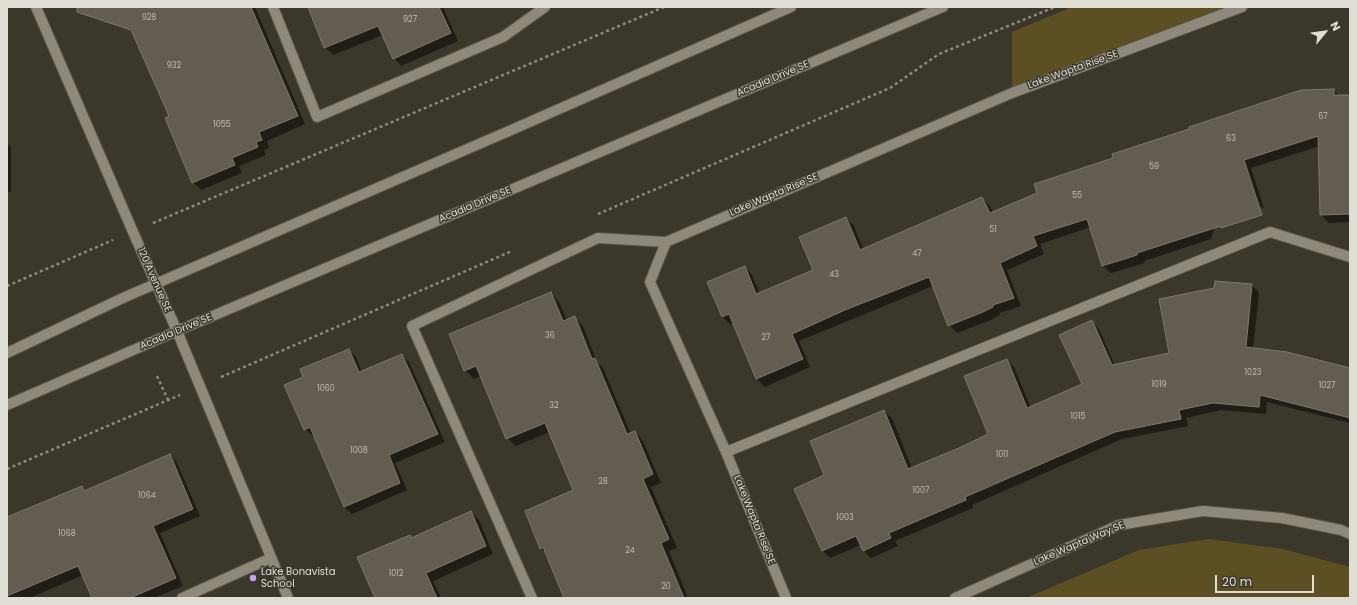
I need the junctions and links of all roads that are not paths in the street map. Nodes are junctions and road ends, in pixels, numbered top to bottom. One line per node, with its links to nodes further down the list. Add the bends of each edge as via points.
1 (36, 7): 9 (street, 120 Avenue SE)
2 (273, 7): 3 (street, via 317,117 503,37)
3 (544, 7)
4 (791, 7): 9 (street)
5 (943, 7): 10 (street, Acadia Drive SE)
6 (1242, 7): 7 (street, Lake Wapta Rise SE, via 1012,93)
7 (666, 242): 13 (street, Lake Wapta Rise SE, via 650,282); 18 (street, via 598,238 412,326)
8 (1350, 257): 13 (street, via 1270,232)
9 (156, 284): 10 (street, 120 Avenue SE); 11 (street)
10 (177, 331): 12 (street, Acadia Drive SE); 15 (street, 120 Avenue SE)
11 (7, 353)
12 (7, 405)
13 (726, 452): 19 (street, Lake Wapta Rise SE)
14 (1350, 534): 20 (street, Lake Wapta Way SE, via 1282,518 1203,510 1120,525)
15 (271, 558): 16 (street); 17 (street, 120 Avenue SE)
16 (182, 598)
17 (288, 598)
18 (532, 598)
19 (786, 598)
20 (955, 598)

